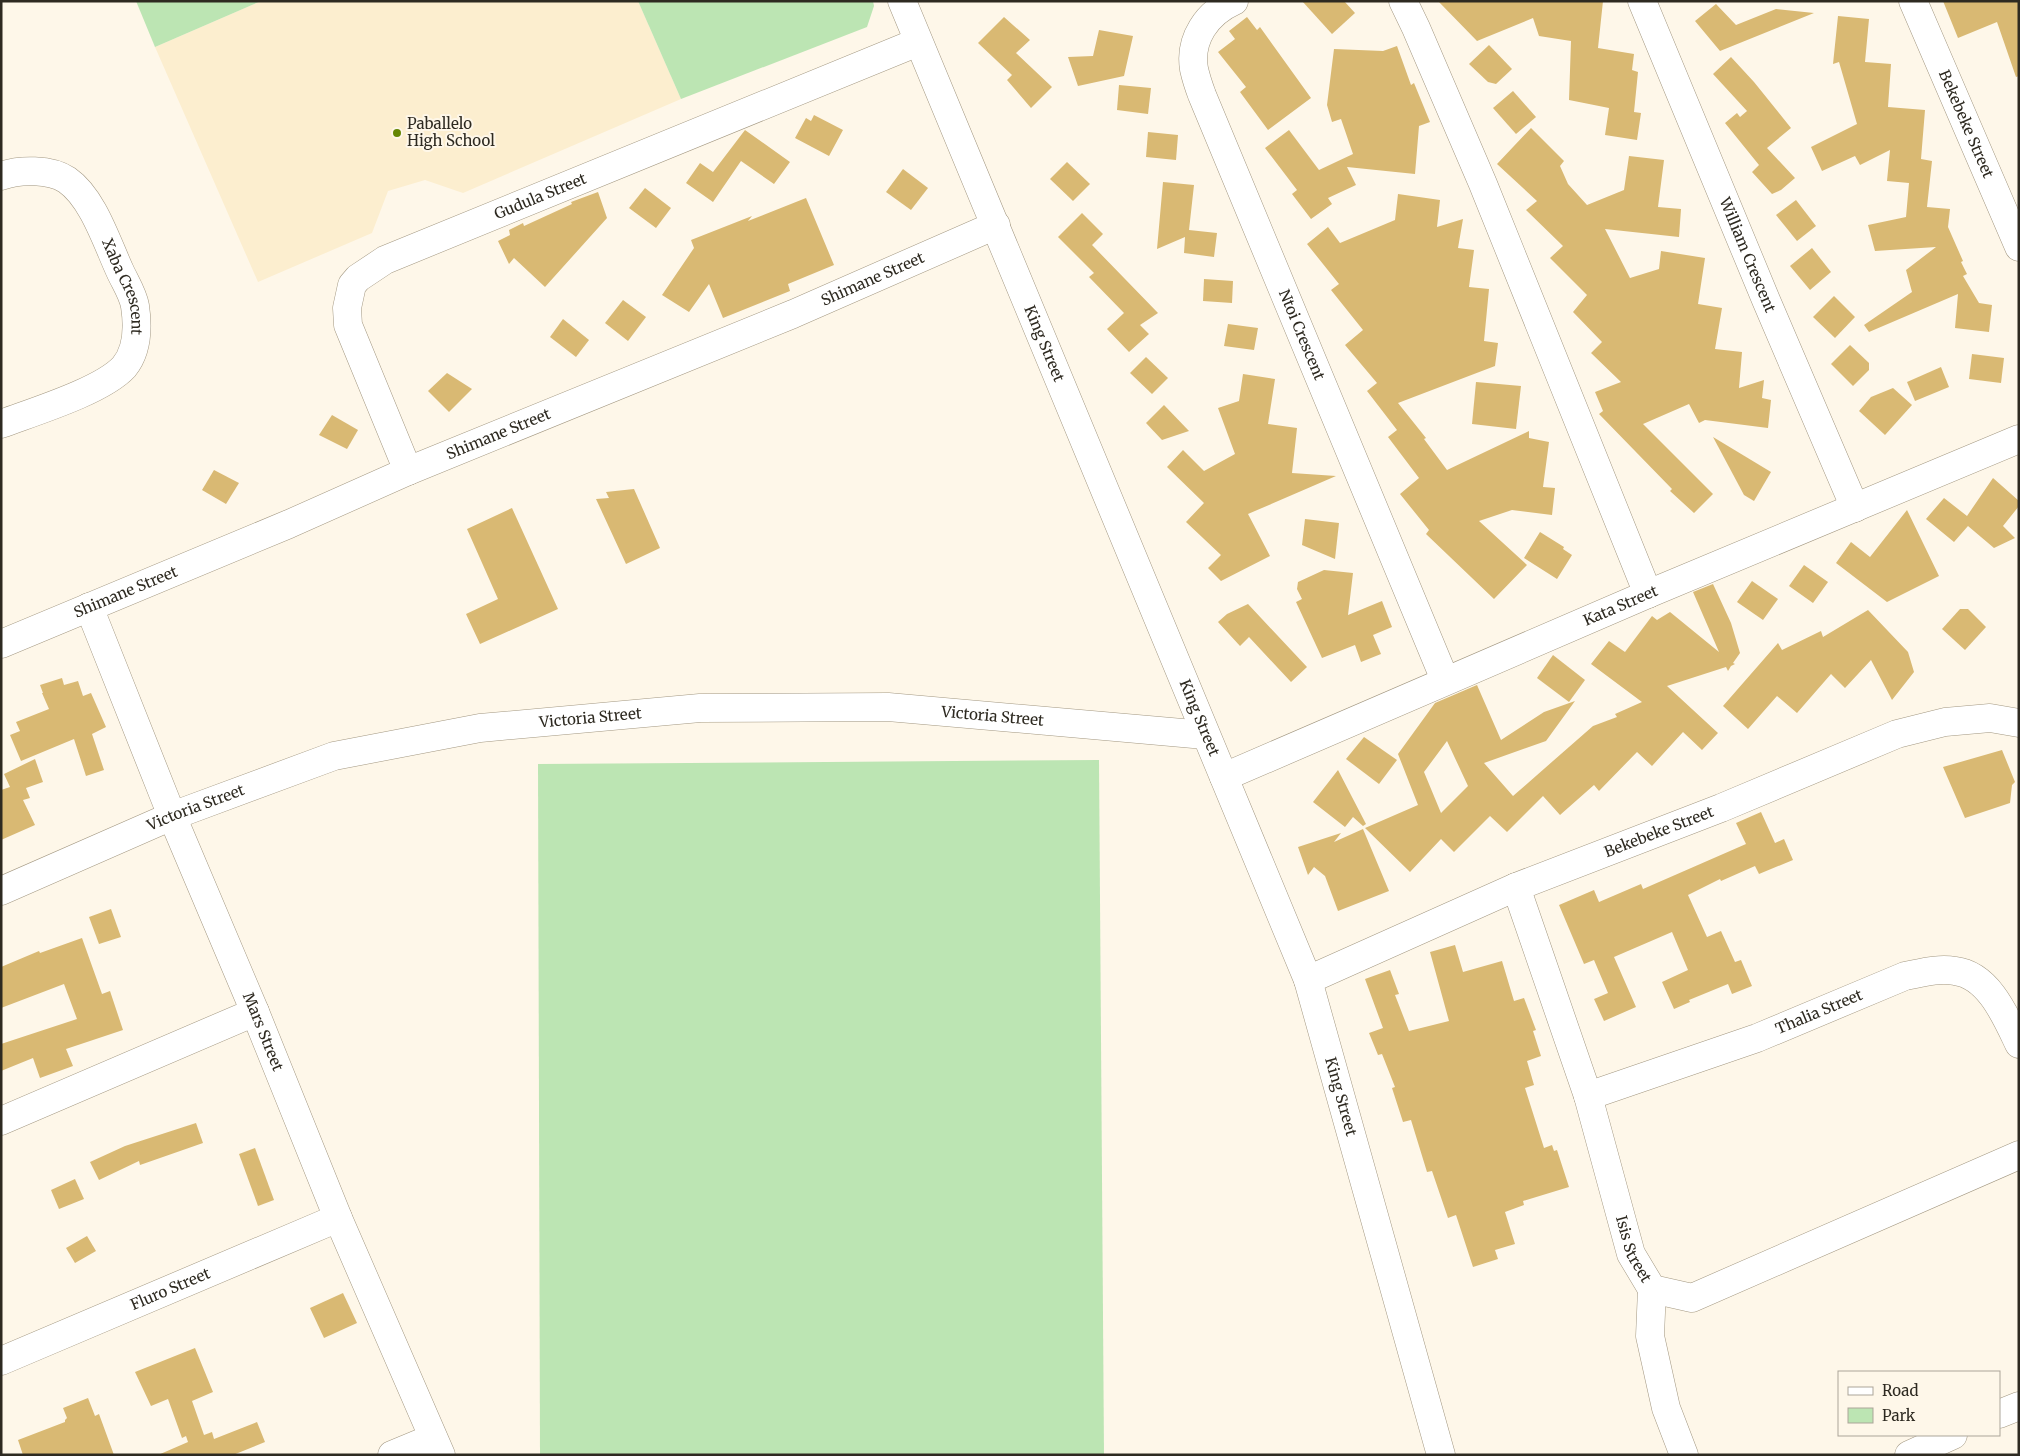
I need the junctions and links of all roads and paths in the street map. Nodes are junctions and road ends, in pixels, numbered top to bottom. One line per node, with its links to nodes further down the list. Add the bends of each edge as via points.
1 (902, 1): 6 (street, King Street)
2 (1234, 1): 17 (street, Ntoi Crescent, via 1215,13 1196,40 1194,70 1202,96)
3 (1403, 1): 14 (street, via 1483,184)
4 (1642, 1): 13 (street, William Crescent)
5 (1913, 1): 9 (street, Bekebeke Street)
6 (918, 42): 8 (street, King Street); 12 (street, Gudula Street, via 385,260 358,278 348,298 348,325)
7 (1, 176): 10 (street, Xaba Crescent, via 20,171 42,172 66,180 79,191 93,212 135,303 137,330 133,352 124,367 107,380)
8 (996, 225): 12 (street, Shimane Street, via 793,314); 19 (street, King Street)
9 (2019, 247)
10 (1, 424)
11 (2019, 439): 13 (street, Kata Street)
12 (408, 471): 15 (street, Shimane Street)
13 (1856, 508): 14 (street, Kata Street)
14 (1648, 594): 17 (street, Kata Street)
15 (89, 607): 16 (street, Shimane Street); 21 (street, Mars Street)
16 (1, 644)
17 (1445, 680): 20 (street, Kata Street)
18 (2019, 723): 22 (street, Bekebeke Street, via 1990,718 1945,722 1897,734 1721,808)
19 (1206, 735): 20 (street, King Street); 21 (street, Victoria Street, via 888,707 700,708 480,728 334,756)
20 (1224, 777): 24 (street, King Street)
21 (172, 816): 23 (street, Victoria Street); 25 (street, Mars Street)
22 (1516, 887): 24 (street, Bekebeke Street); 27 (street, Isis Street)
23 (1, 890)
24 (1308, 980): 38 (street, King Street)
25 (255, 1012): 28 (street); 30 (street, Mars Street)
26 (2019, 1044): 27 (street, Thalia Street, via 1998,1003 1978,980 1956,971 1929,971 1905,976 1757,1038)
27 (1588, 1096): 31 (street, Isis Street, via 1631,1254)
28 (1, 1121)
29 (2019, 1156): 31 (street, Isis Street, via 1692,1298)
30 (338, 1218): 32 (street, Fluro Street); 36 (street, Mars Street)
31 (1652, 1289): 39 (street, via 1650,1336 1666,1408)
32 (1, 1361)
33 (2019, 1406): 34 (street)
34 (2000, 1414)
35 (1951, 1436): 40 (street)
36 (437, 1446): 37 (street)
37 (392, 1455)
38 (1441, 1455)
39 (1684, 1455)
40 (1909, 1455)

